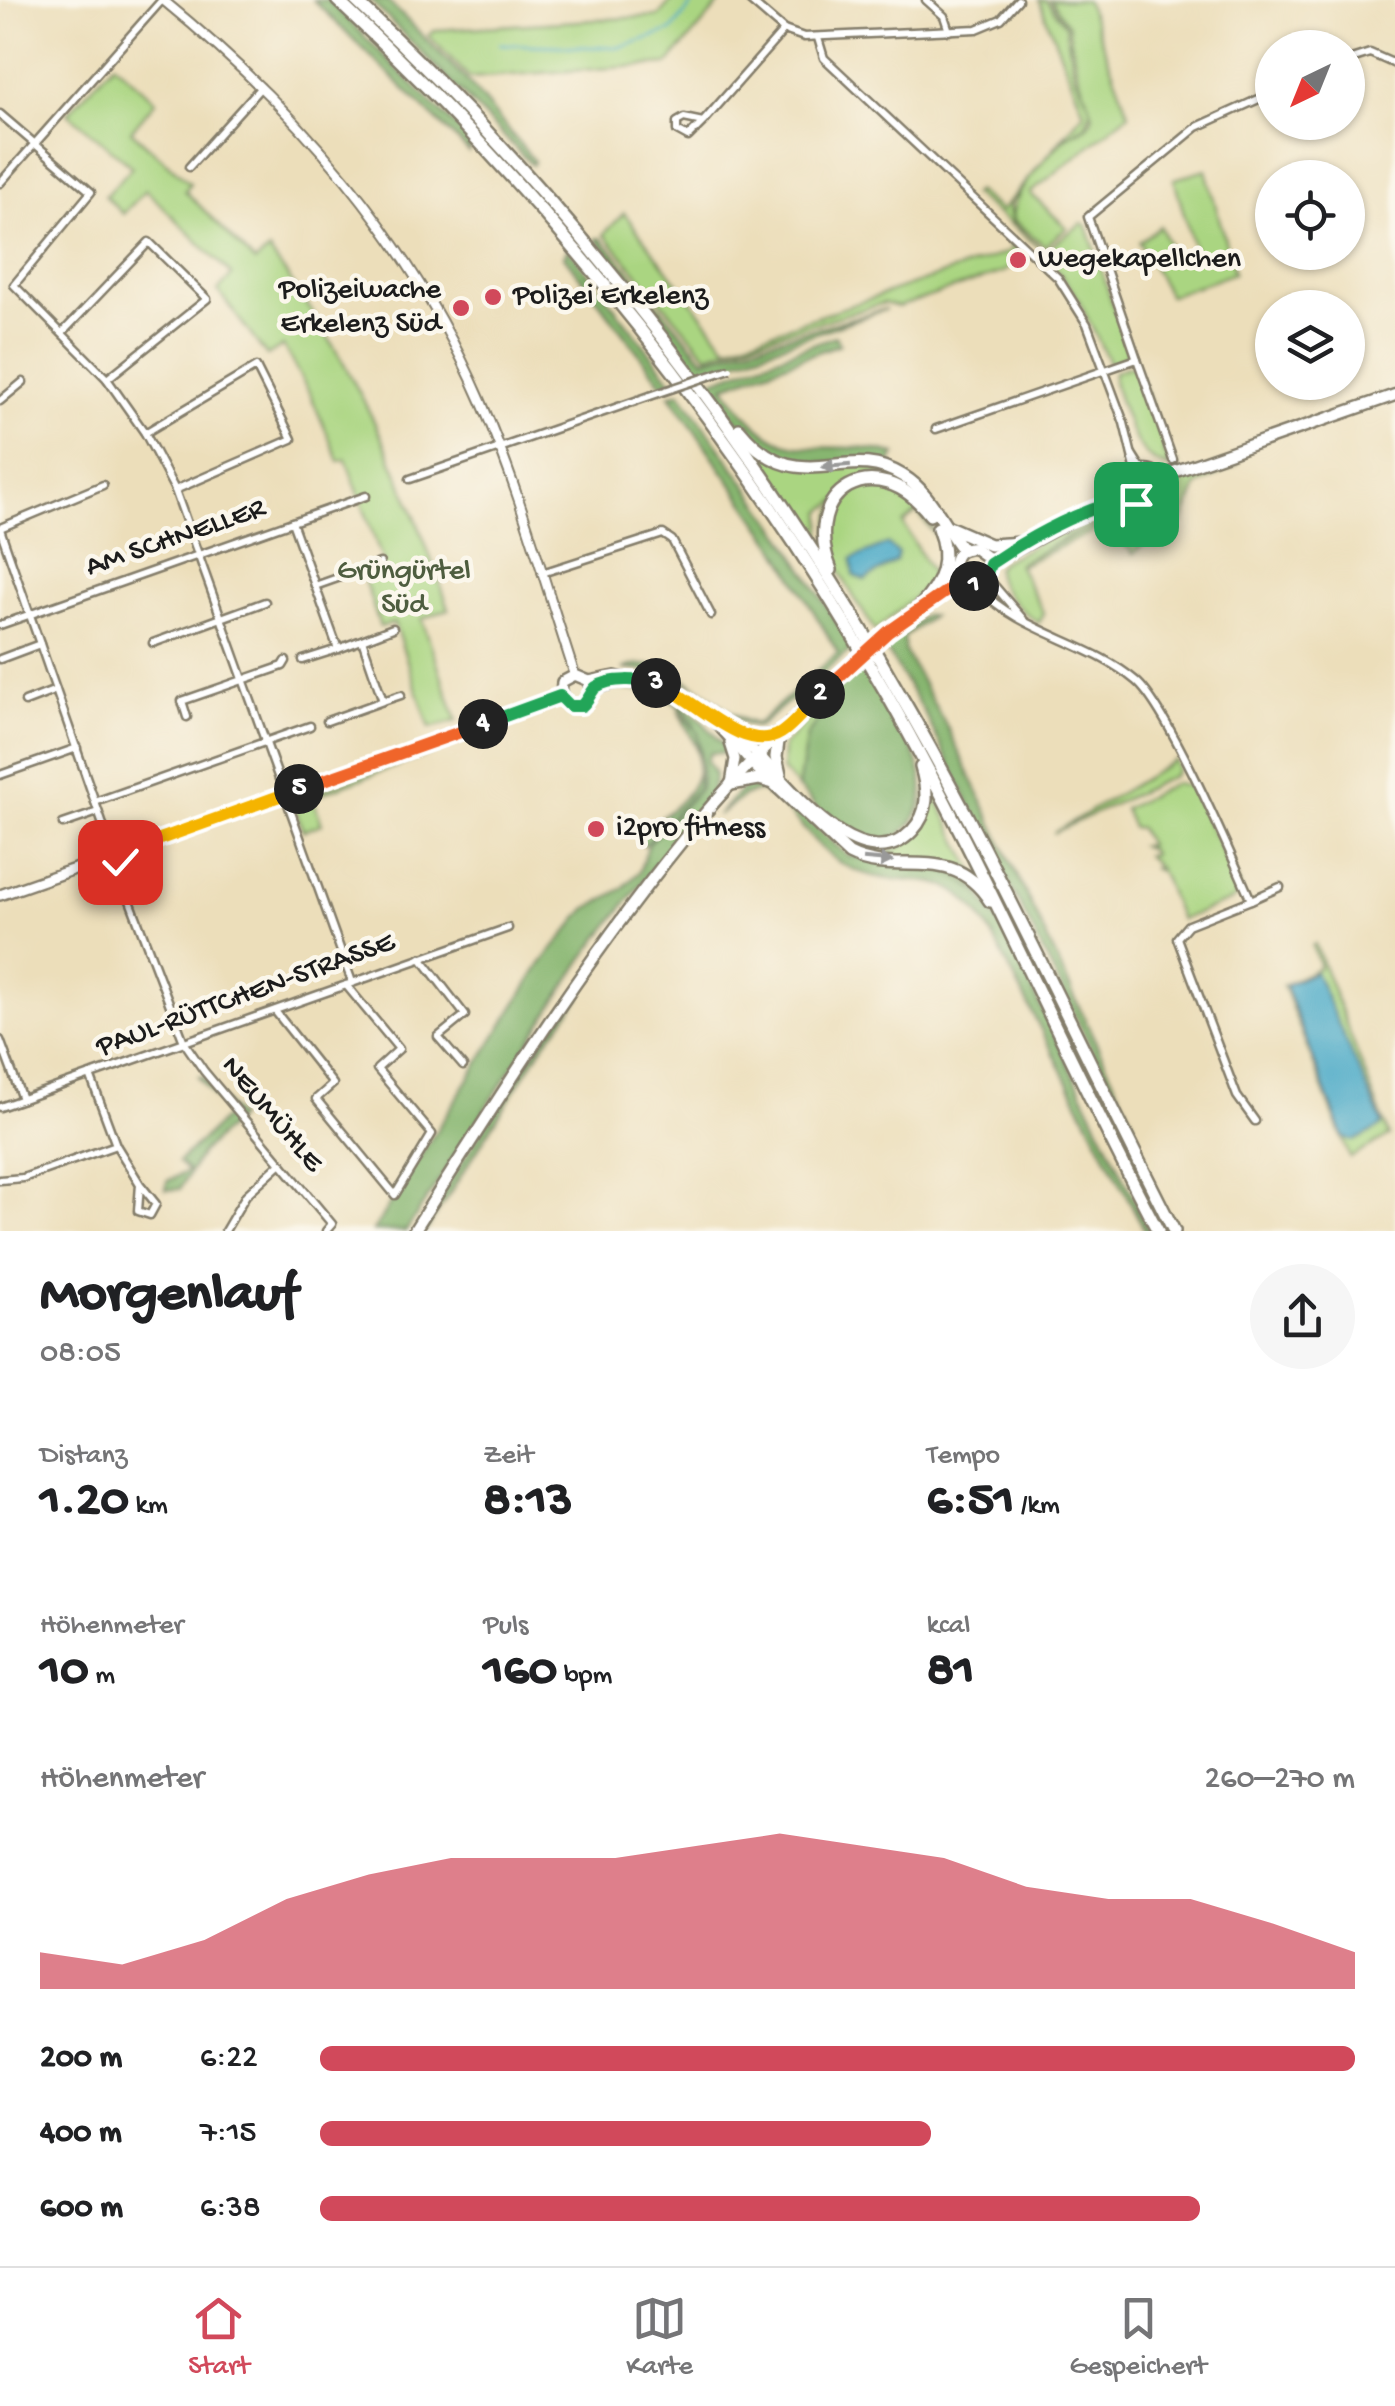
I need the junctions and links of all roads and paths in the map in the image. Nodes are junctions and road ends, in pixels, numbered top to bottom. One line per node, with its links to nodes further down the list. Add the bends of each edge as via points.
1 (162, 0): 12 (street); 16 (street)
2 (337, 0): 78 (highway, via 482,144 656,351 794,544)
3 (355, 0): 27 (highway, via 492,138 611,273)
4 (749, 0): 7 (street)
5 (926, 0): 8 (street)
6 (1018, 0): 8 (street, via 993,24)
7 (784, 30): 9 (street); 15 (street)
8 (949, 31): 9 (street)
9 (818, 38): 22 (street, via 824,58 1058,278 1087,324)
10 (1365, 55): 11 (street)
11 (1395, 64)
12 (262, 86): 17 (street); 30 (street, via 324,150 406,259 480,400)
13 (1255, 100): 20 (street, via 1197,127 1088,216)
14 (0, 114): 16 (street)
15 (703, 122)
16 (34, 144): 18 (street); 19 (street, via 92,192 14,285)
17 (189, 167)
18 (0, 183)
19 (62, 333): 23 (street); 23 (street, via 149,242 208,299)
20 (1137, 359): 22 (street); 31 (street)
21 (730, 369): 30 (street, bridge)
22 (1104, 370): 28 (street); 32 (street)
23 (106, 379): 29 (street)
24 (24, 382): 26 (street)
25 (1395, 395): 34 (main road)
26 (0, 400)
27 (715, 406): 40 (highway, one-way to 27, via 908,479 882,466 780,463 756,449); 52 (highway)
28 (936, 429)
29 (145, 433): 36 (street); 36 (street, via 256,368 276,402 292,439)
30 (499, 451): 33 (street); 47 (street)
31 (1173, 460)
32 (1139, 471): 34 (main road); 37 (main road)
33 (410, 479)
34 (1161, 481): 37 (main road, via 1161,496 1150,505)
35 (103, 485): 41 (street)
36 (174, 490): 44 (street)
37 (1128, 494): 42 (main road)
38 (366, 496): 39 (street, AM SCHNELLER)
39 (292, 522): 44 (street, AM SCHNELLER); 50 (street)
40 (942, 526): 42 (highway, via 990,545); 43 (highway); 52 (highway, via 896,484 870,479 845,488 829,505 822,528); 54 (highway, via 943,574)
41 (0, 528): 55 (street, NEUMÜHLE)
42 (1023, 543): 45 (main road)
43 (959, 551): 45 (main road, via 979,550); 49 (main road)
44 (198, 555): 55 (street, AM SCHNELLER); 57 (street)
45 (988, 561): 48 (main road)
46 (380, 563): 50 (street)
47 (542, 573): 56 (street, via 663,534); 68 (street)
48 (987, 577): 51 (main road); 58 (street)
49 (955, 579): 51 (main road); 54 (main road)
50 (316, 586): 64 (street)
51 (977, 586): 58 (street)
52 (840, 593): 116 (highway, via 950,784)
53 (265, 602): 57 (street)
54 (919, 608): 81 (main road, bridge)
55 (29, 614): 59 (street, AM SCHNELLER); 63 (street, NEUMÜHLE)
56 (711, 615)
57 (222, 618): 62 (street); 69 (street)
58 (1024, 620): 95 (street, via 1139,683 1169,730)
59 (0, 624)
60 (393, 628): 61 (street)
61 (362, 640): 64 (street); 74 (street)
62 (153, 642)
63 (40, 644): 65 (street); 71 (street, NEUMÜHLE)
64 (338, 648): 66 (street)
65 (0, 659)
66 (303, 660)
67 (286, 661): 69 (street)
68 (575, 674): 70 (main road); 73 (main road, via 562,682)
69 (243, 680): 76 (street, via 182,700); 82 (street)
70 (590, 685): 73 (main road, via 588,702 578,707); 80 (main road, via 635,679 672,688)
71 (56, 690): 75 (street); 83 (street, NEUMÜHLE)
72 (401, 694): 74 (street)
73 (560, 696): 88 (main road)
74 (383, 701): 77 (street)
75 (25, 702)
76 (187, 716)
77 (328, 721)
78 (902, 722): 86 (highway, via 927,800 920,821 896,843 865,846 844,838); 97 (highway)
79 (310, 726): 82 (street)
80 (729, 733): 81 (main road); 84 (main road); 87 (main road)
81 (779, 734): 84 (main road); 86 (highway)
82 (265, 742): 88 (street); 89 (street)
83 (76, 748): 85 (street); 89 (street, NEUMÜHLE)
84 (754, 758): 86 (highway); 87 (main road)
85 (0, 775)
86 (778, 781): 87 (highway); 97 (highway, one-way to 97, via 856,858 928,862 959,872 984,893)
87 (731, 784): 114 (main road, via 615,926)
88 (285, 794): 92 (main road); 99 (street)
89 (95, 802): 90 (street, NEUMÜHLE)
90 (98, 812): 91 (street); 92 (street, NEUMÜHLE)
91 (63, 824)
92 (114, 856): 94 (main road); 102 (street, NEUMÜHLE)
93 (1280, 887): 95 (street)
94 (0, 895)
95 (1251, 900): 107 (street, via 1188,925 1177,938 1237,1096)
96 (508, 928): 98 (street, PAUL-RÜTTCHEN-STRASSE)
97 (1016, 947): 115 (highway)
98 (421, 958): 99 (street, PAUL-RÜTTCHEN-STRASSE); 103 (street, via 465,1015 438,1037)
99 (349, 984): 100 (street, PAUL-RÜTTCHEN-STRASSE); 100 (street, via 399,1049 377,1069 432,1134 395,1195 316,1099 333,1084)
100 (275, 1010): 102 (street, PAUL-RÜTTCHEN-STRASSE)
101 (0, 1040): 105 (street)
102 (184, 1042): 104 (street, PAUL-RÜTTCHEN-STRASSE); 109 (street, NEUMÜHLE)
103 (463, 1066)
104 (90, 1076): 105 (street, PAUL-RÜTTCHEN-STRASSE); 108 (street)
105 (22, 1099): 106 (street, PAUL-RÜTTCHEN-STRASSE)
106 (0, 1107)
107 (1255, 1121)
108 (116, 1145): 110 (street); 111 (street)
109 (281, 1163): 112 (street, via 246,1195); 113 (street, NEUMÜHLE, via 332,1224)
110 (0, 1180)
111 (140, 1184): 111 (street, via 136,1207 150,1214 156,1204)
112 (225, 1231)
113 (326, 1231)
114 (414, 1231)
115 (1158, 1231)
116 (1174, 1231)

